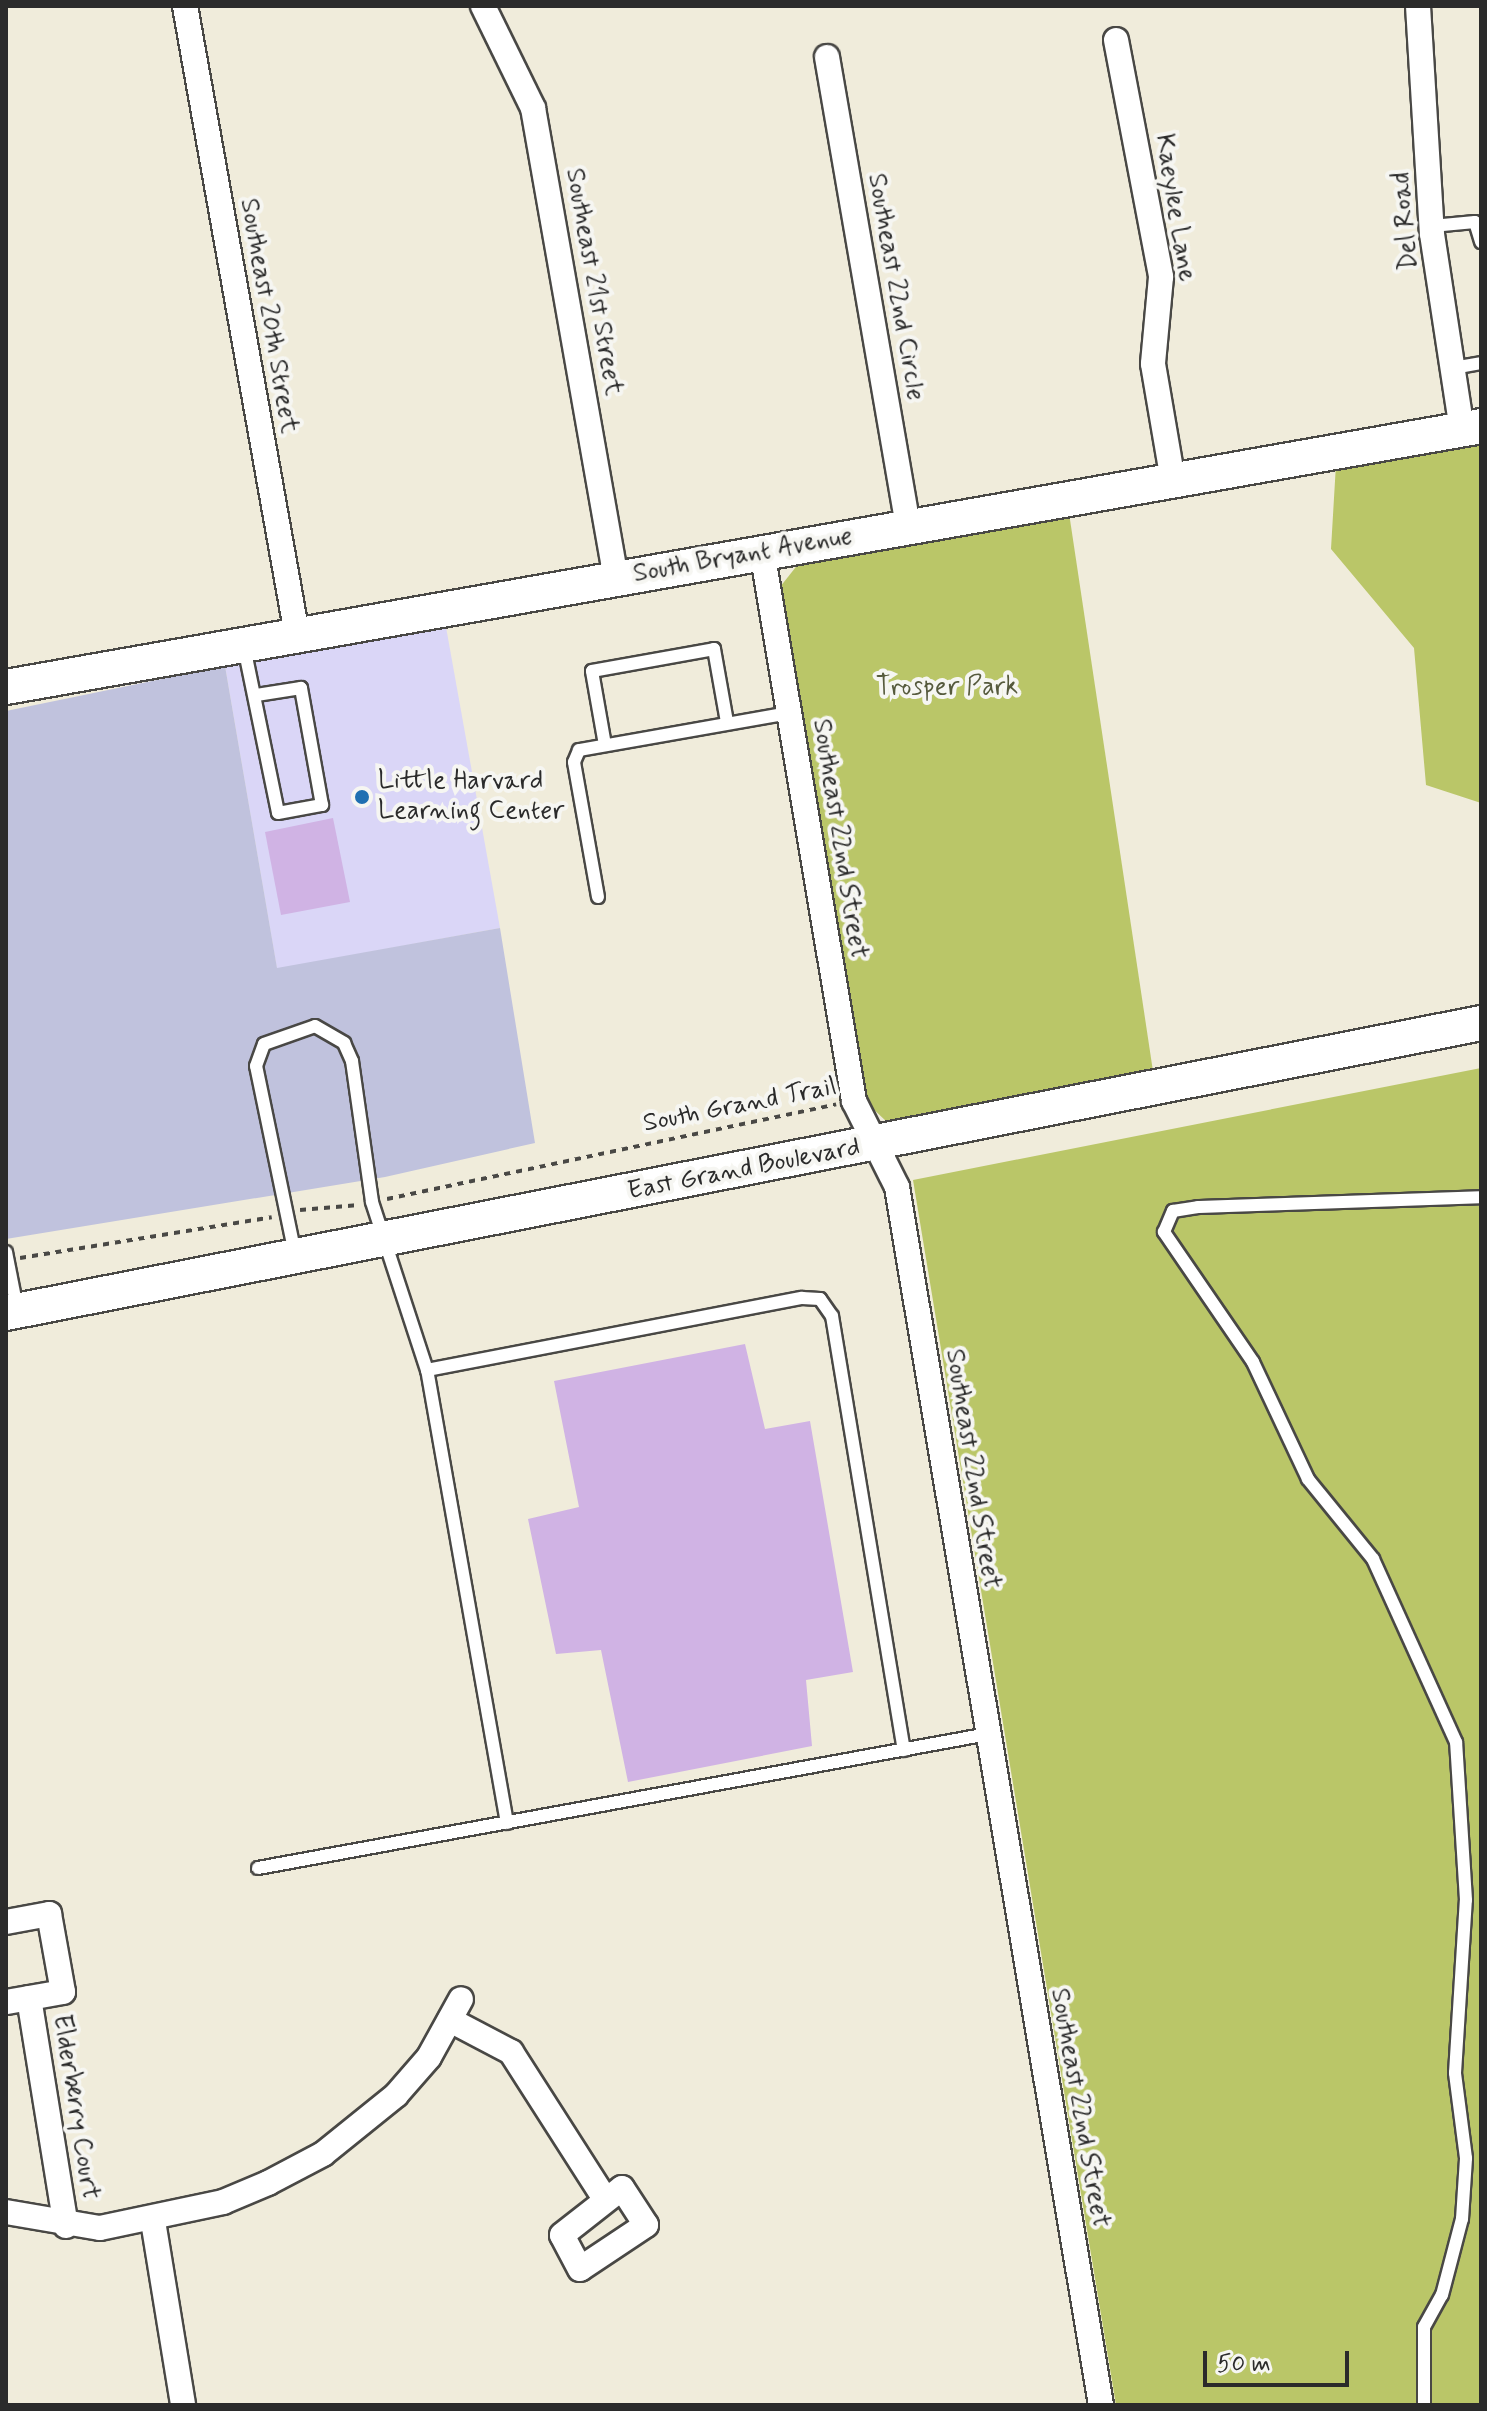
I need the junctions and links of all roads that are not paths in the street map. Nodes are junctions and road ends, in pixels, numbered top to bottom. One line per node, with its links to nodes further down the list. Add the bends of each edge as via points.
1 (185, 6): 15 (street, Southeast 20th Street)
2 (483, 6): 14 (street, Southeast 21st Street, via 535,118)
3 (1418, 6): 6 (street, Del Road)
4 (1116, 40): 11 (street, Kaeylee Lane, via 1161,277 1153,364)
5 (827, 57): 12 (street, Southeast 22nd Circle)
6 (1432, 226): 7 (lane, via 1475,222); 9 (street, Del Road)
7 (1481, 242)
8 (1481, 363): 9 (lane)
9 (1453, 368): 10 (street, Del Road)
10 (1472, 428): 11 (street, South Bryant Avenue)
11 (1173, 481): 12 (street, South Bryant Avenue)
12 (908, 527): 13 (street, South Bryant Avenue)
13 (762, 551): 14 (street, South Bryant Avenue); 19 (street, Southeast 22nd Street)
14 (616, 578): 15 (street, South Bryant Avenue)
15 (297, 635): 16 (street, South Bryant Avenue)
16 (243, 644): 17 (street, South Bryant Avenue); 18 (lane)
17 (6, 687)
18 (257, 695): 18 (lane, via 278,813 322,805 301,688)
19 (789, 713): 20 (lane); 24 (street, Southeast 22nd Street, via 854,1101)
20 (727, 722): 21 (lane); 21 (lane, via 714,649 592,671)
21 (605, 745): 22 (lane, via 579,750 574,762)
22 (598, 897)
23 (1481, 1023): 24 (street, East Grand Boulevard)
24 (878, 1144): 26 (street, East Grand Boulevard); 31 (street, Southeast 22nd Street, via 897,1187)
25 (1481, 1197): 43 (lane, via 1198,1207 1173,1211 1164,1232 1253,1362 1308,1479 1373,1559 1456,1742 1466,1900 1455,2073 1466,2158 1462,2219 1442,2295 1424,2327)
26 (383, 1240): 28 (street, East Grand Boulevard); 28 (lane, via 372,1202 358,1089 344,1043 315,1026 284,1031 264,1044 256,1066); 30 (lane)
27 (7, 1256): 29 (lane)
28 (295, 1257): 29 (street, East Grand Boulevard)
29 (12, 1312)
30 (427, 1370): 32 (lane, via 820,1299 832,1316); 33 (lane)
31 (988, 1734): 32 (lane); 42 (street, Southeast 22nd Street)
32 (904, 1750): 33 (lane)
33 (507, 1823): 34 (lane)
34 (258, 1868)
35 (6, 1922): 36 (street, Elderberry Court, via 49,1914 63,1992)
36 (18, 2000): 40 (street, Elderberry Court)
37 (605, 2199): 39 (street, via 511,2052 455,2010 396,2095 323,2154 223,2202)
38 (6, 2212): 40 (street)
39 (153, 2221): 40 (street); 41 (street)
40 (66, 2226)
41 (183, 2405)
42 (1101, 2405)
43 (1424, 2405)

